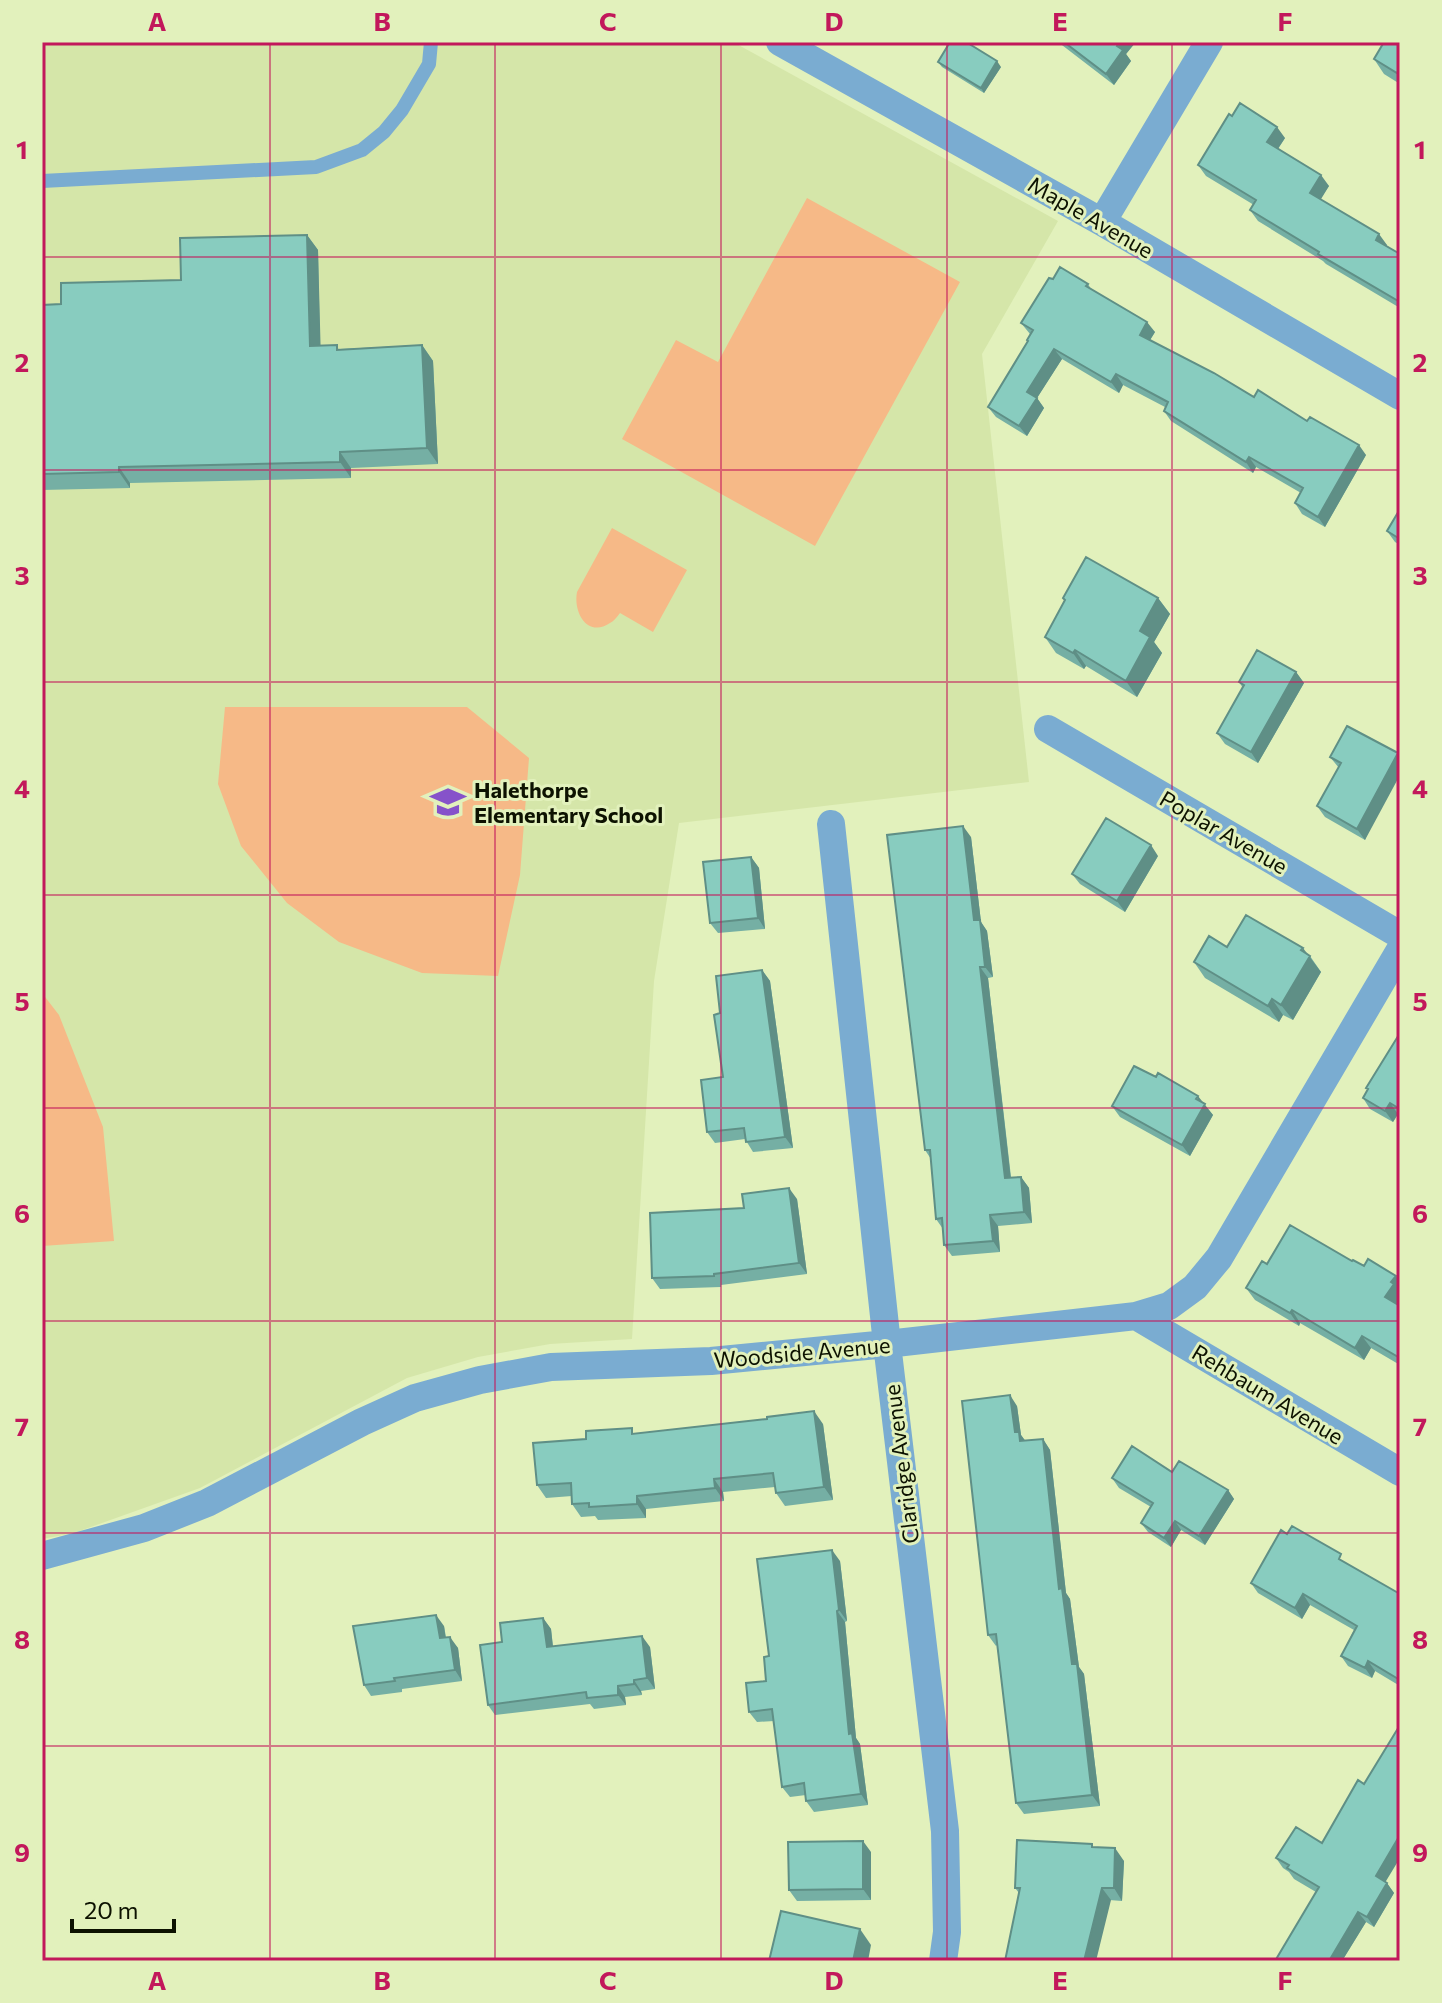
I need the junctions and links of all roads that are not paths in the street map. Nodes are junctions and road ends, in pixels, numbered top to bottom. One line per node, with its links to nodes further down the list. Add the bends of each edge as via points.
1 (431, 42): 4 (lane, via 429,64 384,132 362,150 316,167)
2 (780, 42): 5 (street, Maple Avenue)
3 (1209, 42): 5 (street)
4 (42, 181)
5 (1102, 222): 6 (street, Maple Avenue)
6 (1400, 396)
7 (1048, 729): 9 (street, Poplar Avenue)
8 (831, 824): 12 (street, Claridge Avenue)
9 (1400, 935)
10 (1400, 950): 11 (street, Woodside Avenue, via 1219,1258 1195,1287 1169,1306)
11 (1136, 1316): 12 (street, Woodside Avenue); 13 (street, Rehbaum Avenue)
12 (887, 1344): 14 (street, Woodside Avenue, via 711,1361 551,1367 480,1380 415,1398 207,1503 144,1528); 15 (street, Claridge Avenue, via 945,1831)
13 (1400, 1472)
14 (42, 1556)
15 (943, 1961)

